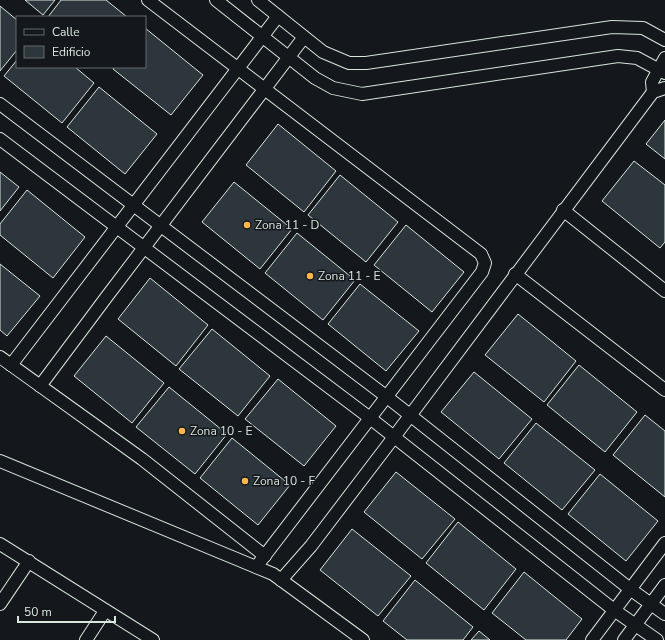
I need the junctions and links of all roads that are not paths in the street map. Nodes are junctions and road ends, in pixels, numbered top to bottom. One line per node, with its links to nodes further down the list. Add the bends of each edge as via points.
1 (148, 0): 10 (street)
2 (216, 0): 5 (street)
3 (258, 0): 4 (street)
4 (278, 16): 5 (street); 6 (street)
5 (262, 36): 8 (street); 10 (street)
6 (304, 37): 7 (street, via 323,52 349,63 366,63 612,27 643,28); 8 (street)
7 (665, 40)
8 (290, 58): 11 (street, via 314,78 333,88 362,94 618,56 637,58); 13 (street)
9 (665, 58): 11 (street)
10 (236, 68): 13 (street); 17 (street)
11 (662, 71): 14 (street, via 652,82)
12 (665, 88): 14 (street)
13 (265, 90): 19 (street); 28 (street, via 481,254 485,263 482,272)
14 (653, 92): 18 (street)
15 (0, 104): 17 (street)
16 (0, 139): 20 (street)
17 (132, 205): 19 (street); 20 (street)
18 (563, 210): 22 (street); 23 (street)
19 (161, 225): 21 (street); 28 (street)
20 (115, 228): 21 (street); 25 (street)
21 (143, 248): 26 (street); 30 (street)
22 (515, 274): 27 (street); 29 (street)
23 (665, 291)
24 (0, 357): 25 (street)
25 (11, 365): 26 (street)
26 (40, 386): 33 (street, via 142,459)
27 (665, 390)
28 (387, 397): 29 (street); 30 (street)
29 (410, 415): 31 (street); 42 (street)
30 (370, 418): 31 (street); 37 (street)
31 (394, 437): 40 (street, via 311,546); 45 (street)
32 (0, 461): 36 (street)
33 (238, 535): 36 (street, via 238,544); 37 (street)
34 (665, 543): 42 (street)
35 (0, 544): 38 (street)
36 (226, 555): 39 (street)
37 (265, 556): 39 (street)
38 (28, 560): 43 (street); 46 (street)
39 (256, 567): 40 (street, via 274,574)
40 (281, 580): 51 (street)
41 (665, 585): 44 (street)
42 (630, 589): 44 (street); 45 (street)
43 (0, 604)
44 (651, 604): 47 (street); 48 (street)
45 (614, 610): 48 (street); 52 (street)
46 (105, 611): 49 (street); 50 (street)
47 (665, 614)
48 (636, 624): 53 (street); 54 (street)
49 (86, 640)
50 (153, 640)
51 (363, 640)
52 (592, 640)
53 (624, 640)
54 (657, 640)

